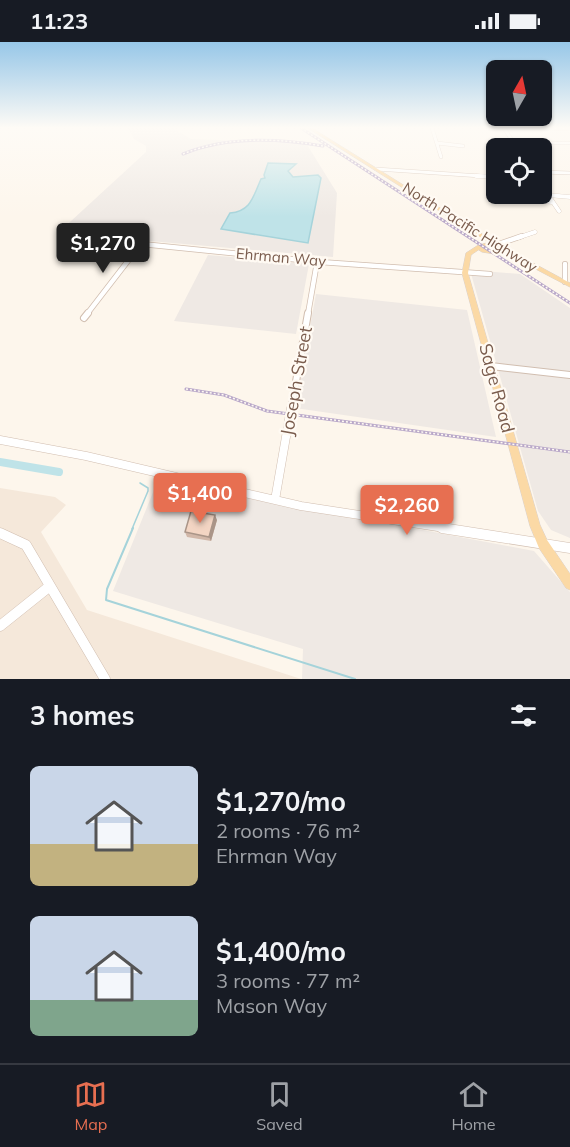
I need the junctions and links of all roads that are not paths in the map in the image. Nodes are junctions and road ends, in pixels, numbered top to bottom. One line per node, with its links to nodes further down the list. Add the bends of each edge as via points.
1 (358, 158): 2 (main road, North Pacific Highway)
2 (376, 169): 5 (street); 13 (main road, North Pacific Highway)
3 (552, 172): 4 (street)
4 (570, 173)
5 (486, 176)
6 (552, 195): 7 (street)
7 (570, 197)
8 (552, 202): 9 (street)
9 (559, 211)
10 (535, 232): 13 (street)
11 (72, 237): 12 (street, Ehrman Way)
12 (141, 244): 17 (street, Ehrman Way); 22 (street)
13 (496, 245): 14 (main road); 15 (main road, North Pacific Highway); 16 (main road, via 482,245 468,254)
14 (482, 250): 15 (main road); 16 (main road)
15 (519, 258): 21 (main road, North Pacific Highway)
16 (467, 260): 19 (main road, Sage Road)
17 (320, 262): 19 (street, Ehrman Way); 26 (street, Joseph Street)
18 (565, 264): 21 (street)
19 (465, 273): 20 (street, Ehrman Way); 23 (main road, Sage Road)
20 (490, 274)
21 (567, 284)
22 (84, 318)
23 (491, 366): 24 (street); 28 (main road, Sage Road)
24 (570, 375)
25 (0, 440): 26 (street)
26 (275, 500): 28 (street)
27 (0, 533): 31 (street, via 26,545)
28 (543, 544): 29 (street); 30 (main road, Sage Road)
29 (570, 548)
30 (570, 584)
31 (50, 586): 32 (street); 33 (street)
32 (0, 626)
33 (105, 679)

